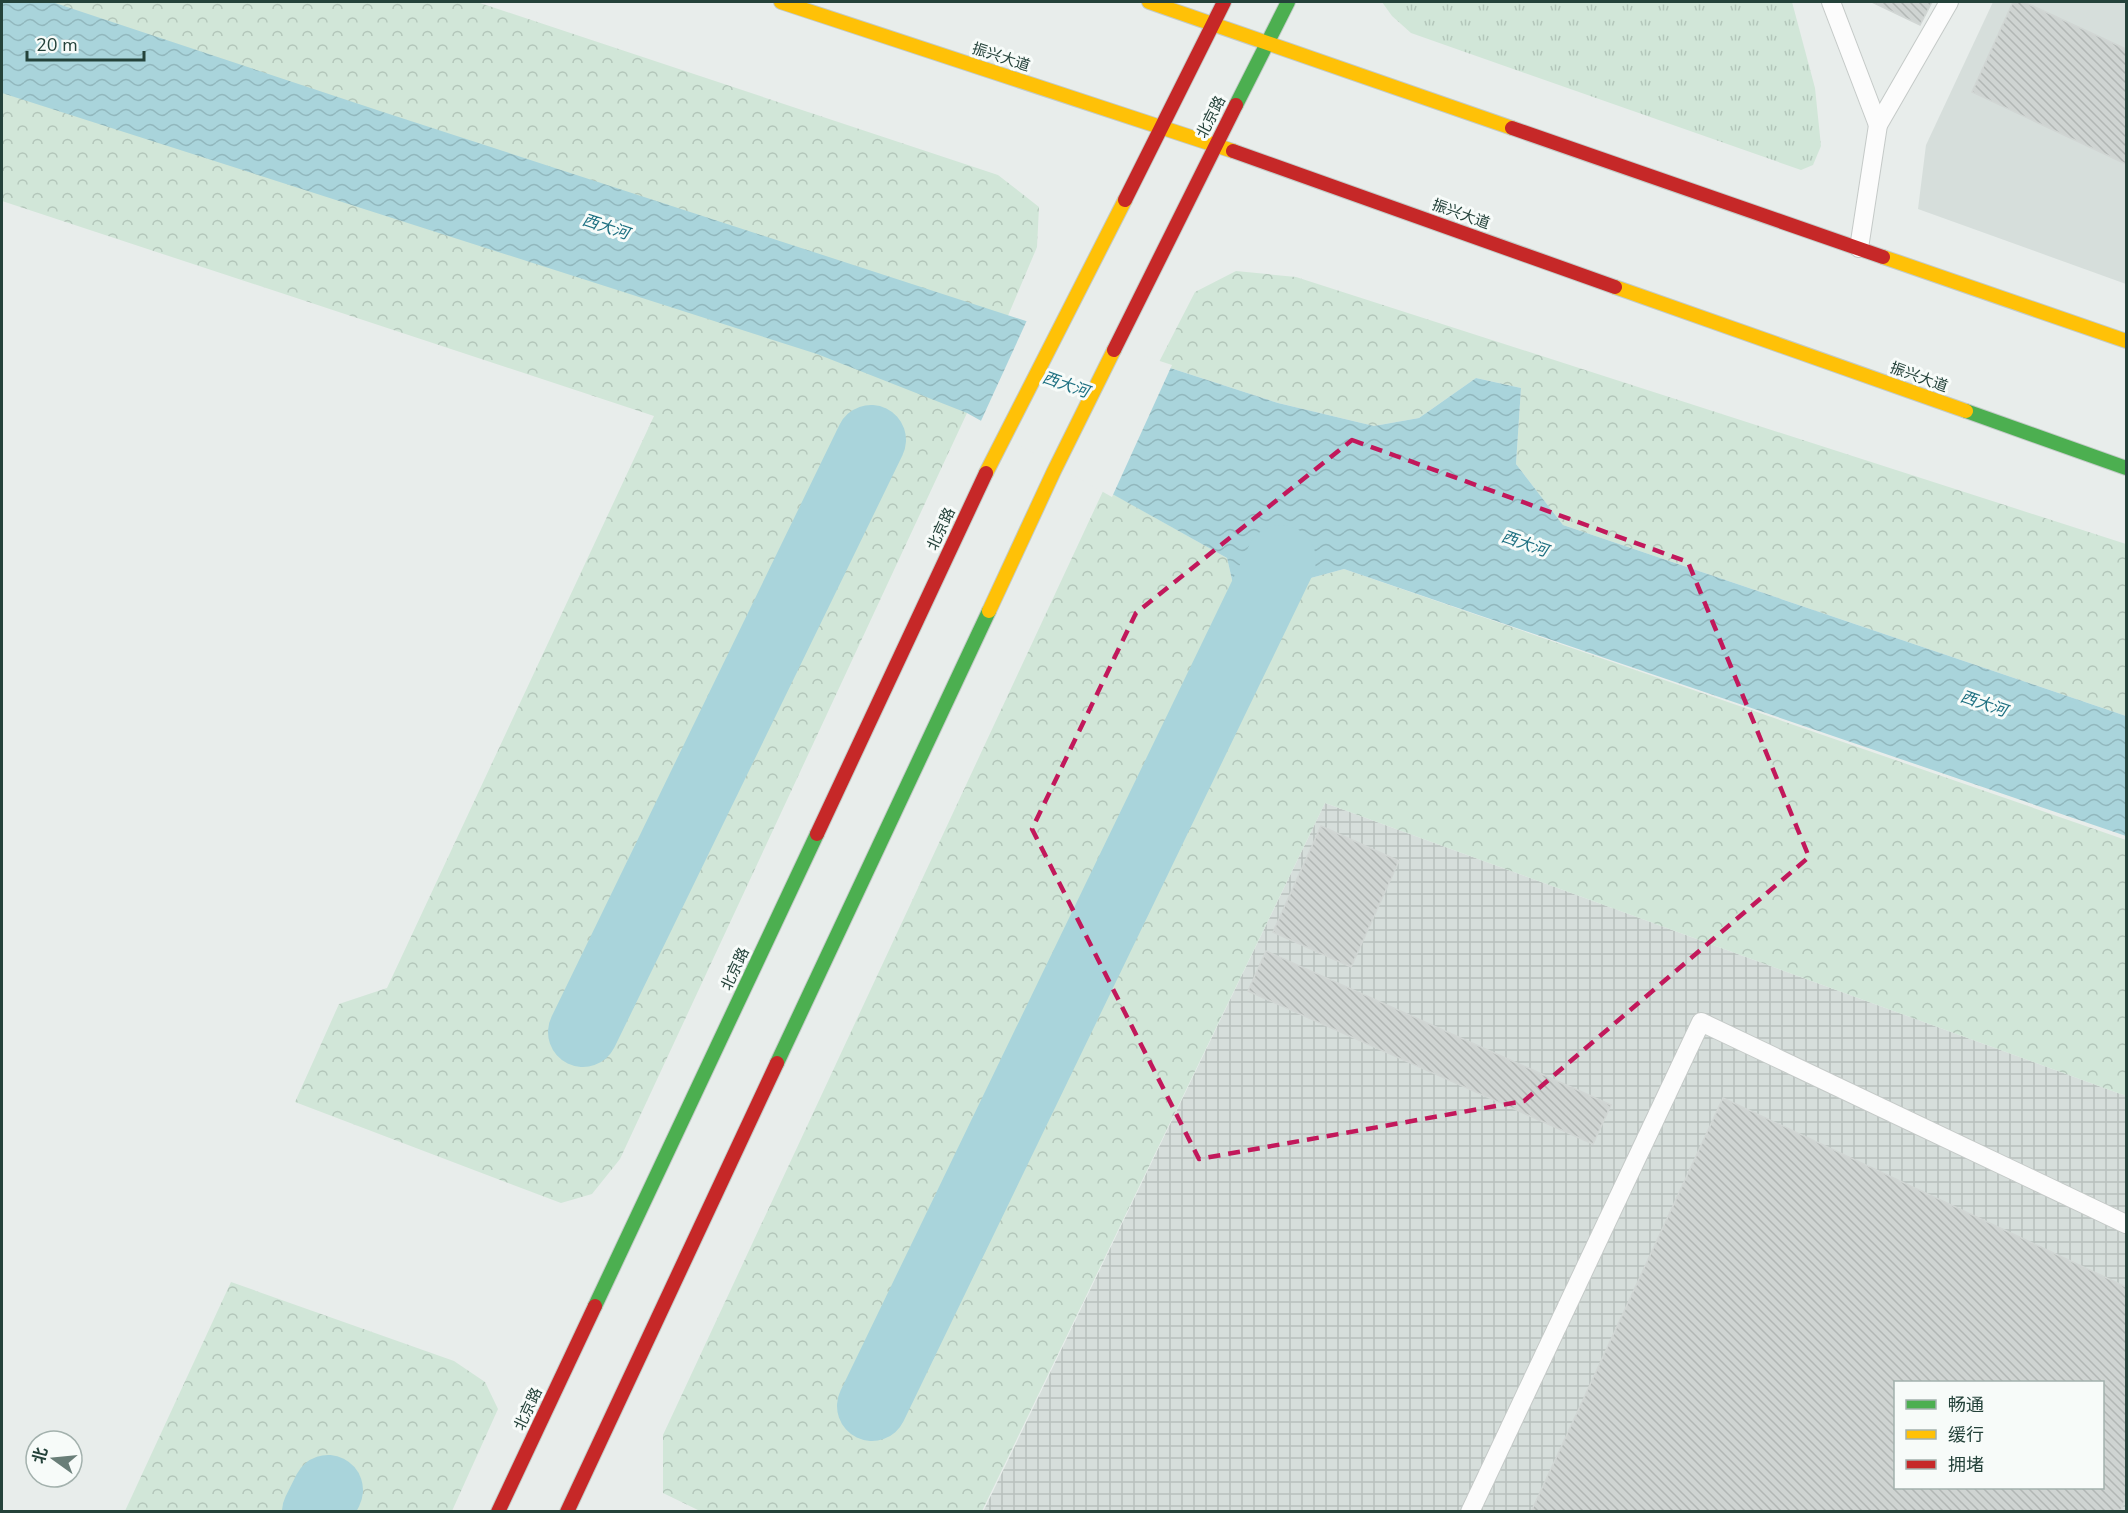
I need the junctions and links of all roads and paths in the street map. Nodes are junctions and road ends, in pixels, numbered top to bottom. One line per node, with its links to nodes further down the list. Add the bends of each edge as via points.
1 (781, 2): 10 (main road, 振兴大道)
2 (1149, 2): 7 (main road)
3 (1224, 2): 7 (main road)
4 (1287, 2): 8 (main road, 北京路)
5 (1832, 2): 9 (lane)
6 (1949, 2): 9 (lane)
7 (1214, 24): 8 (main road); 10 (main road)
8 (1269, 42): 11 (main road, 北京路); 12 (main road)
9 (1878, 125): 12 (lane)
10 (1162, 127): 11 (main road, 振兴大道); 16 (main road, 北京路, via 1001,441)
11 (1215, 145): 14 (main road, 振兴大道); 17 (main road, 北京路, via 1054,471)
12 (1859, 248): 13 (main road)
13 (2127, 341)
14 (2127, 468)
15 (2127, 1224): 18 (lane, via 1701,1023)
16 (498, 1512)
17 (567, 1512)
18 (1470, 1512)

